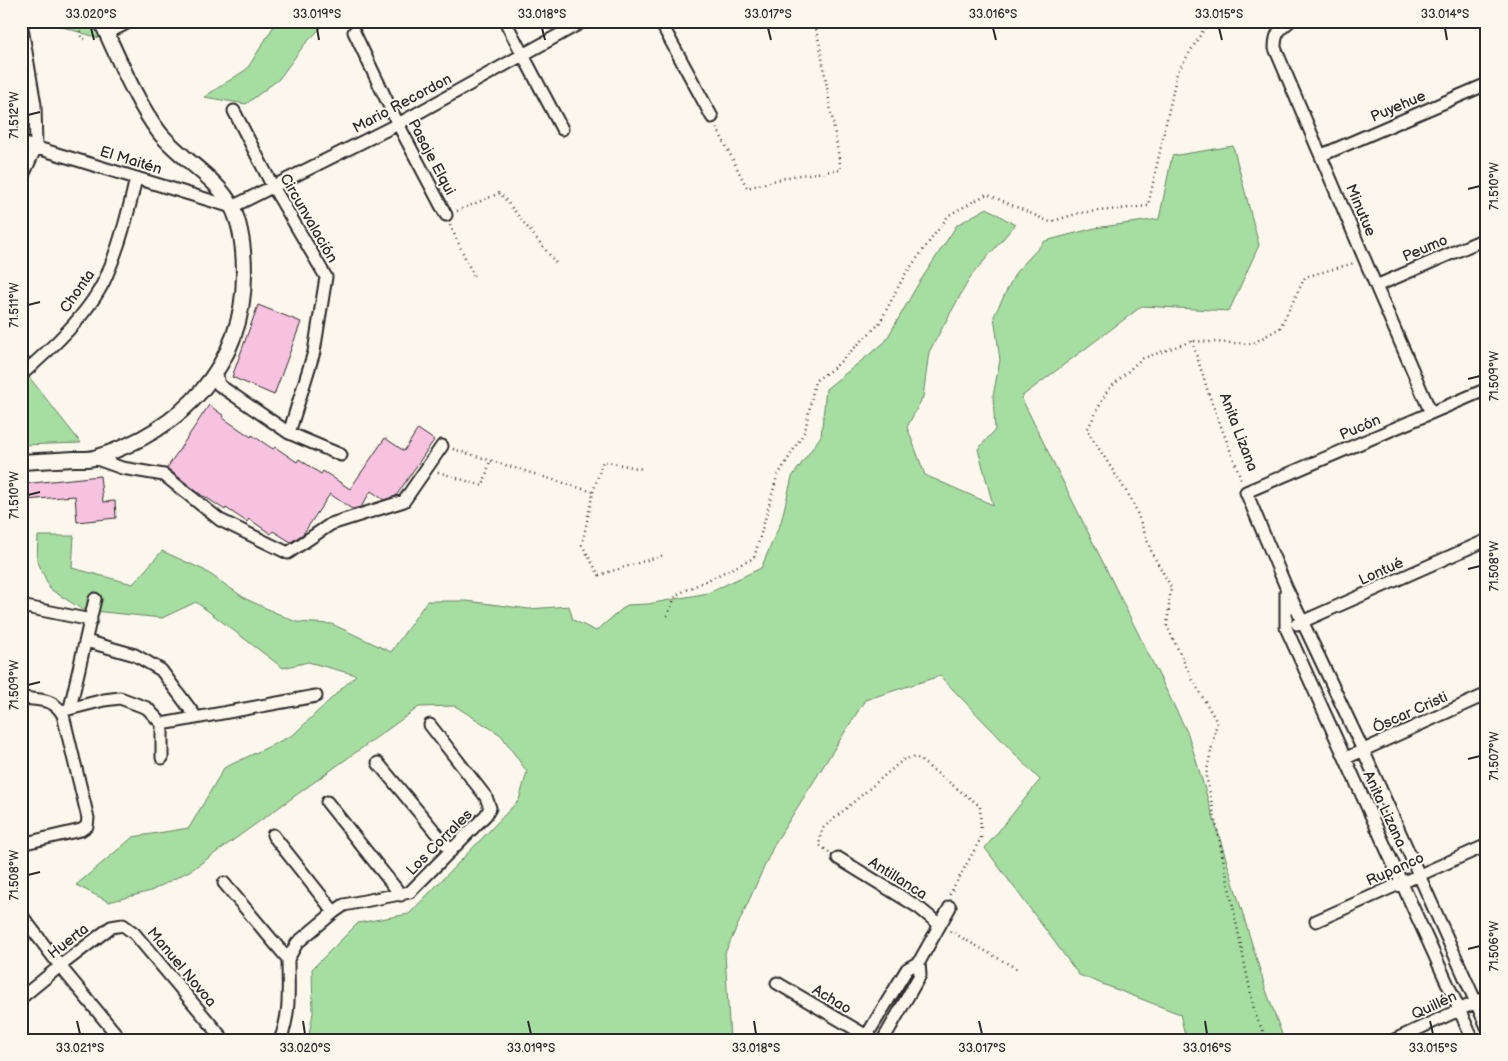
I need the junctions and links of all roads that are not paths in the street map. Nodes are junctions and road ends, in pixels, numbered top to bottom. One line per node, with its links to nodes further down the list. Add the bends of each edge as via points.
1 (132, 21): 7 (street)
2 (505, 21): 9 (street)
3 (584, 21): 9 (street, Mario Recordon)
4 (660, 21): 12 (street)
5 (1290, 21): 17 (street, Minutue, via 1275,38 1276,48)
6 (21, 22): 16 (street, via 35,105)
7 (104, 27): 21 (street, via 143,107 159,132 212,181)
8 (354, 32): 13 (street, Pasaje Elqui)
9 (523, 54): 13 (street, Mario Recordon); 14 (street)
10 (1487, 84): 17 (street, Puyehue)
11 (234, 111): 20 (street, Circunvalación)
12 (712, 117)
13 (398, 124): 20 (street, Mario Recordon); 22 (street, Pasaje Elqui)
14 (562, 129)
15 (21, 143): 16 (street, El Maitén)
16 (36, 147): 18 (street, El Maitén); 19 (street)
17 (1322, 155): 24 (street, Minutue)
18 (136, 178): 21 (street, El Maitén); 26 (street, Chonta, via 126,221 106,278 80,316 50,350)
19 (21, 180)
20 (272, 186): 21 (street, Mario Recordon); 29 (street, Circunvalación, via 326,277 314,352)
21 (232, 206): 25 (street, via 242,244 244,283 238,321)
22 (446, 215)
23 (1487, 238): 24 (street, Peumo)
24 (1376, 286): 28 (street, Minutue)
25 (216, 371): 29 (street, via 219,385); 32 (street, via 194,400 167,424 136,442)
26 (21, 375)
27 (1487, 389): 28 (street, Pucón)
28 (1431, 412): 34 (street, Pucón)
29 (289, 433): 31 (street)
30 (442, 446): 32 (street, via 404,501 331,524 288,553 220,520 164,475 122,468)
31 (341, 455)
32 (94, 458): 33 (street)
33 (21, 462)
34 (1246, 492): 36 (street, Anita Lizana)
35 (1487, 540): 40 (street, Lontué)
36 (1286, 587): 40 (street, Anita Lizana); 41 (street, Anita Lizana)
37 (95, 599): 39 (street)
38 (21, 606): 39 (street)
39 (91, 620): 42 (street)
40 (1303, 622): 41 (street, Lontué); 50 (street, Anita Lizana)
41 (1286, 628): 52 (street, Anita Lizana)
42 (86, 641): 46 (street); 47 (street, via 135,655 161,670)
43 (1487, 694): 50 (street, Óscar Cristi)
44 (316, 696): 47 (street)
45 (21, 698): 46 (street, via 50,702)
46 (63, 708): 48 (street, via 120,698 147,708); 56 (street, via 88,818 87,826)
47 (196, 717): 48 (street)
48 (162, 724): 51 (street)
49 (430, 725): 58 (street, Los Corrales, via 486,797 490,808 486,816)
50 (1363, 750): 52 (street, Óscar Cristi); 60 (street, Anita Lizana)
51 (162, 758)
52 (1346, 758): 61 (street, Anita Lizana)
53 (378, 762): 58 (street)
54 (327, 802): 63 (street)
55 (273, 835): 65 (street)
56 (21, 844)
57 (1487, 845): 60 (street, Rupanco)
58 (450, 850): 63 (street, Los Corrales, via 410,892)
59 (838, 858): 68 (street, Antillanca, via 918,907)
60 (1419, 875): 61 (street, Rupanco); 76 (street, Anita Lizana)
61 (1403, 882): 67 (street, Rupanco); 77 (street, Anita Lizana)
62 (224, 884): 70 (street)
63 (401, 895): 65 (street, Los Corrales, via 344,905)
64 (950, 907): 68 (street)
65 (334, 912): 70 (street, Los Corrales, via 297,943)
66 (21, 913): 72 (street)
67 (1316, 921)
68 (940, 925): 71 (street)
69 (111, 927): 72 (street, Huerta); 81 (street, Manuel Novoa, via 123,925 134,933)
70 (288, 959): 82 (street, via 289,1006)
71 (919, 962): 79 (street, via 907,969); 83 (street, via 920,975)
72 (60, 966): 75 (street, Huerta); 80 (street)
73 (776, 983): 79 (street, Achao)
74 (1487, 997): 76 (street, Quillén)
75 (21, 998)
76 (1476, 1002): 77 (street, Quillén); 78 (street, Anita Lizana)
77 (1460, 1010): 84 (street, Quillén); 85 (street, Anita Lizana)
78 (1487, 1027)
79 (868, 1039)
80 (121, 1040)
81 (224, 1040)
82 (280, 1040)
83 (883, 1040)
84 (1394, 1040)
85 (1473, 1040)

